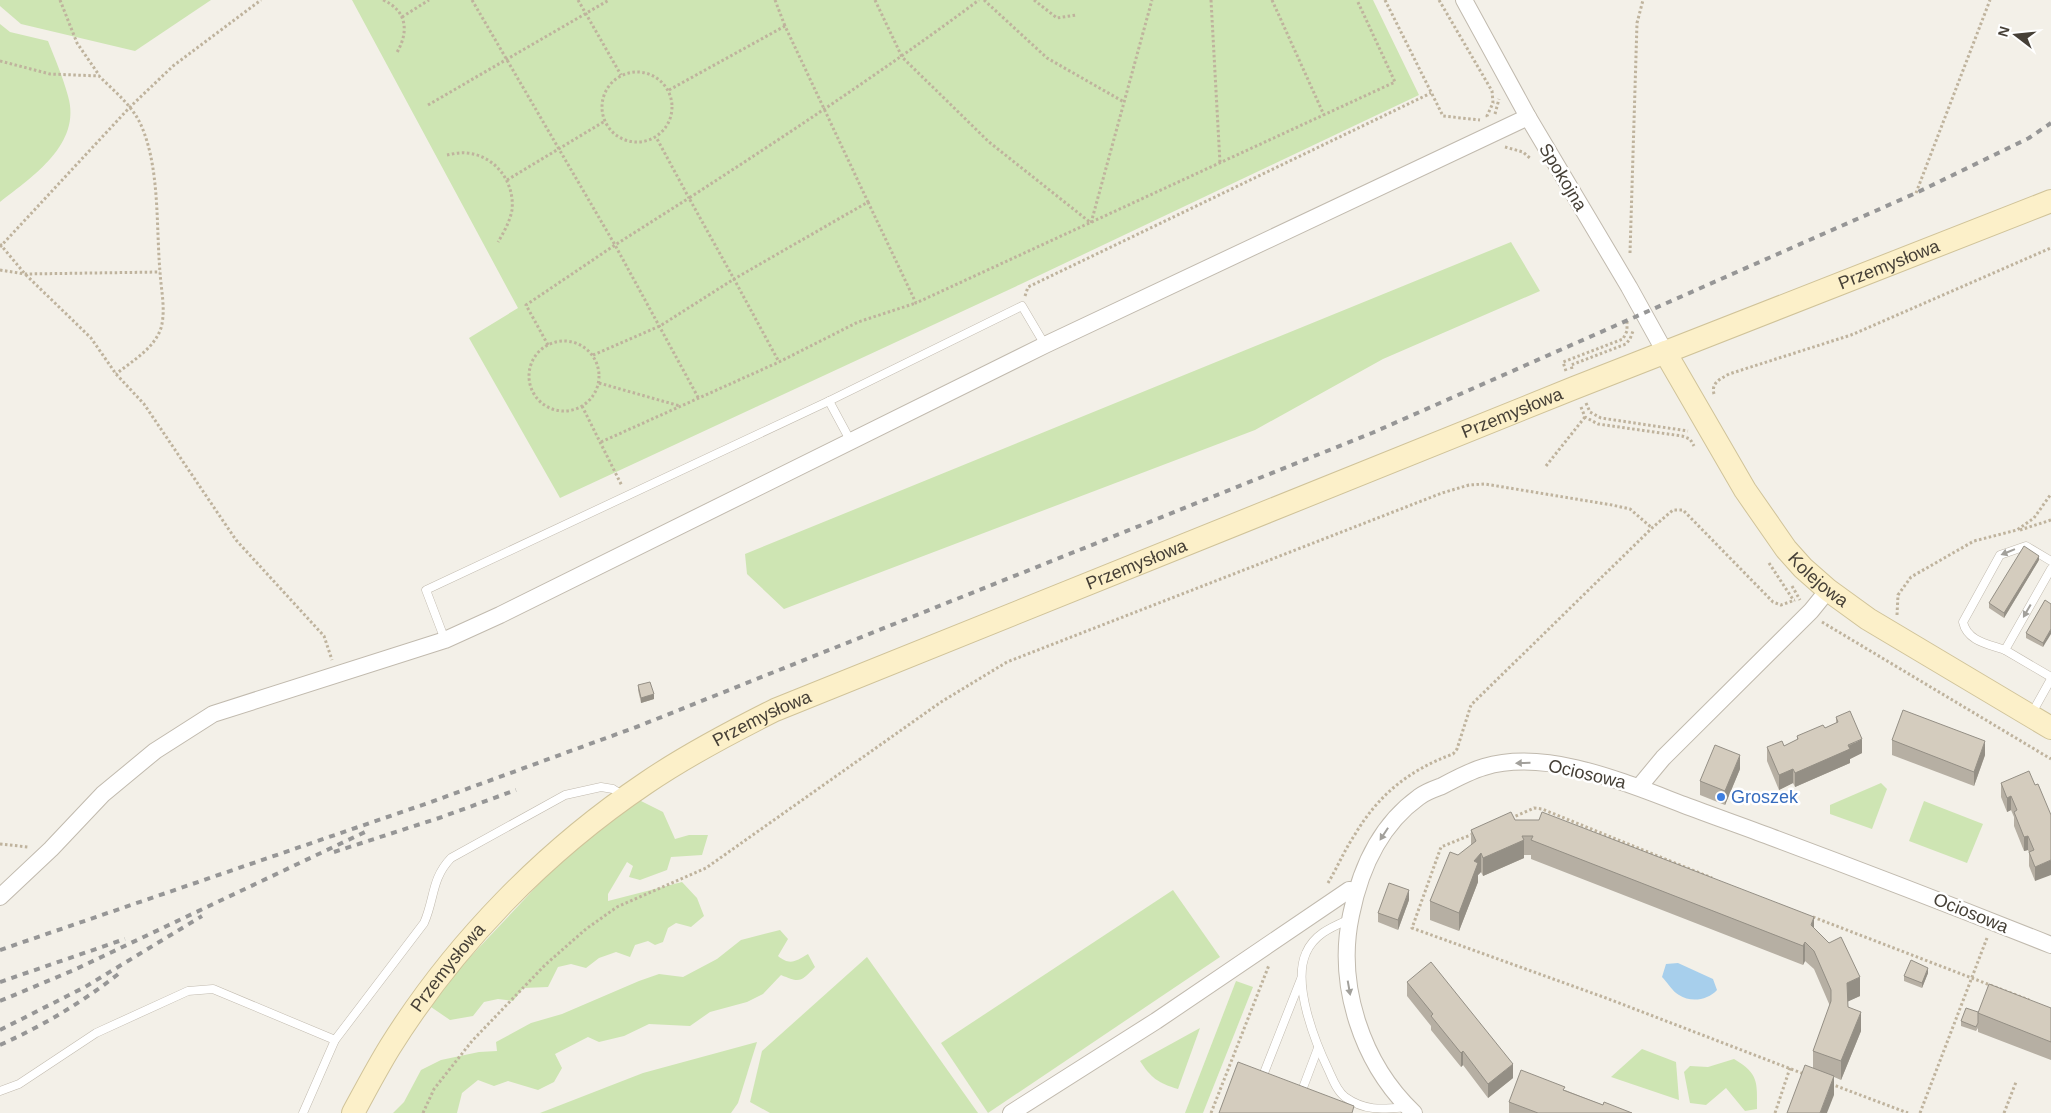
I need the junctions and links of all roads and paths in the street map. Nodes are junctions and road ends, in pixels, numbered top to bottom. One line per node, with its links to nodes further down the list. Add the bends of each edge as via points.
1 (60, 0): 31 (path, via 77,43)
2 (261, 0): 37 (path, via 173,66)
3 (383, 0): 24 (path, via 392,4)
4 (429, 0): 24 (path)
5 (472, 0): 28 (path)
6 (578, 0): 22 (path)
7 (609, 0): 22 (path)
8 (775, 0): 25 (path)
9 (875, 0): 27 (path)
10 (979, 0): 27 (path)
11 (984, 0): 35 (path, via 1047,58)
12 (1034, 0): 23 (path, via 1057,18)
13 (1152, 0): 35 (path)
14 (1211, 0): 47 (path)
15 (1272, 0): 39 (path)
16 (1357, 0): 39 (path, via 1396,82)
17 (1385, 0): 33 (path)
18 (1439, 0): 43 (path, via 1492,91 1493,103 1487,116)
19 (1464, 0): 40 (street, Spokojna)
20 (1643, 0): 63 (path, via 1637,23)
21 (1990, 0): 50 (path)
22 (585, 14): 28 (path); 30 (path)
23 (1076, 15)
24 (402, 17): 26 (path, via 406,28 404,42)
25 (785, 26): 32 (path); 38 (path)
26 (396, 54)
27 (902, 57): 38 (path); 54 (path, via 989,142)
28 (507, 59): 36 (path); 45 (path)
29 (0, 61): 31 (path, via 50,74)
30 (621, 75): 32 (path, via 632,72 653,75); 42 (path, via 610,84 604,95)
31 (99, 76): 37 (path)
32 (669, 90): 44 (path, via 673,111 670,121)
33 (1431, 93): 41 (path, via 1443,116); 65 (path, via 1028,287)
34 (1500, 97): 43 (path, via 1494,114)
35 (1124, 102): 54 (path)
36 (428, 105)
37 (130, 107): 57 (path); 60 (path, via 141,125 151,155)
38 (825, 110): 51 (path); 53 (path)
39 (1324, 115): 47 (path)
40 (1528, 117): 43 (street); 63 (street, Spokojna)
41 (1474, 119)
42 (605, 121): 44 (path, via 621,138 632,142 645,142); 45 (path)
43 (1500, 130): 48 (path, via 1504,147 1523,152); 70 (street)
44 (656, 137): 51 (path)
45 (560, 150): 49 (path); 56 (path)
46 (447, 155): 49 (path, via 465,152 482,156 496,165)
47 (1220, 162): 54 (path)
48 (1536, 165)
49 (506, 180): 55 (path, via 512,196 512,212)
50 (1916, 193)
51 (689, 198): 56 (path); 62 (path)
52 (2051, 201): 71 (street, Przemysłowa)
53 (868, 202): 62 (path); 64 (path)
54 (1091, 223): 64 (path)
55 (498, 242)
56 (615, 245): 68 (path); 69 (path, via 526,305)
57 (0, 246): 61 (path)
58 (2051, 248): 75 (path, via 1851,334)
59 (0, 270): 61 (path)
60 (160, 272): 61 (path); 74 (path, via 164,311 160,329 151,346)
61 (25, 274): 74 (path, via 91,338)
62 (734, 279): 68 (path); 73 (path)
63 (1629, 287): 71 (street, Spokojna)
64 (916, 303): 73 (path, via 858,322)
65 (1022, 306): 70 (lane); 79 (lane)
66 (1627, 320): 77 (path, via 1623,339 1563,362)
67 (1634, 324): 77 (path, via 1626,344 1571,365)
68 (660, 326): 72 (path); 78 (path)
69 (548, 344): 72 (path, via 572,341); 80 (path, via 537,353 531,366 529,379 533,393 554,410 569,411)
70 (1045, 345): 84 (street)
71 (1665, 352): 77 (street, Przemysłowa); 96 (street, Kolejowa, via 1766,521 1803,568)
72 (593, 355): 76 (path)
73 (779, 362): 78 (path)
74 (116, 374): 102 (path, via 144,404 236,540 324,636)
75 (1718, 380)
76 (599, 383): 80 (path, via 596,392); 81 (path)
77 (1577, 387): 82 (path); 83 (path, via 1590,412 1601,418 1692,432); 109 (street, Przemysłowa, via 775,710 707,745)
78 (699, 399): 81 (path)
79 (830, 401): 84 (lane); 89 (lane)
80 (582, 406): 85 (path)
81 (681, 406): 85 (path)
82 (1586, 417): 86 (path, via 1598,424 1682,436 1690,439); 87 (path)
83 (1688, 423)
84 (850, 440): 100 (street)
85 (601, 442): 89 (path)
86 (1696, 449)
87 (1546, 466)
88 (2051, 494): 92 (path, via 2034,518)
89 (626, 496): 100 (lane, via 426,590)
90 (2051, 520): 92 (path)
91 (1652, 528): 97 (path, via 1673,510 1683,510 1773,602 1781,605); 106 (path, via 1471,705 1457,749); 136 (path, via 1636,512 1612,505 1485,484 1469,485 1007,662 941,702 706,868 617,907 586,929 545,965 472,1041 434,1089)
92 (2017, 530): 99 (path, via 1974,540 1911,577 1898,595)
93 (1767, 560): 97 (path)
94 (2051, 561): 101 (lane, one-way to 101, via 2026,546 2000,555 1963,622 1965,631 1972,637)
95 (2051, 569): 101 (lane, one-way to 101)
96 (1828, 590): 98 (street, Ociosowa); 104 (street, Kolejowa, via 1875,623)
97 (1794, 601): 98 (path, via 1796,608); 98 (path, via 1798,598)
98 (1808, 614): 107 (path); 108 (street, Ociosowa, via 1663,758)
99 (1897, 618)
100 (445, 640): 102 (street)
101 (2005, 650): 103 (lane)
102 (336, 675): 113 (street, via 213,714 155,751 103,794)
103 (2051, 678): 104 (lane)
104 (2031, 715): 105 (street, Kolejowa)
105 (2051, 728)
106 (1446, 757)
107 (2051, 759)
108 (1639, 787): 115 (street, Ociosowa, one-way to 115, via 1558,764 1484,767 1420,796 1393,820 1367,860); 120 (street, Ociosowa)
109 (625, 798): 124 (lane, via 613,789 601,788 565,795 451,858 441,868 424,923); 135 (street, Przemysłowa, via 566,844 491,915 435,982 396,1039)
110 (1509, 818): 114 (path, via 1534,808 1542,809)
111 (1476, 833): 126 (path, via 1441,848 1412,928)
112 (0, 844): 113 (path)
113 (51, 849): 116 (street)
114 (1712, 878)
115 (1356, 891): 118 (street, Ociosowa); 137 (street, via 1349,890 1156,1021)
116 (0, 896)
117 (1812, 917): 121 (path)
118 (1350, 919): 122 (lane, via 1318,936 1305,954); 133 (street, Ociosowa, one-way to 133, via 1348,986 1360,1031 1378,1068)
119 (1989, 933): 121 (path)
120 (2051, 945)
121 (1971, 977): 123 (path); 140 (path)
122 (1301, 978): 125 (lane); 128 (lane)
123 (2033, 1002)
124 (335, 1040): 131 (lane, via 214,989 188,991 96,1033 19,1084); 134 (lane)
125 (1318, 1048): 132 (lane); 133 (lane, via 1338,1090 1345,1096 1378,1110)
126 (1790, 1068): 127 (path); 138 (path)
127 (1807, 1075)
128 (1262, 1078)
129 (1824, 1081): 139 (path)
130 (2016, 1082): 141 (path)
131 (0, 1091)
132 (1301, 1093)
133 (1411, 1110)
134 (303, 1113)
135 (353, 1113)
136 (423, 1113)
137 (1011, 1113)
138 (1775, 1113)
139 (1908, 1113)
140 (1920, 1113)
141 (2004, 1113)

